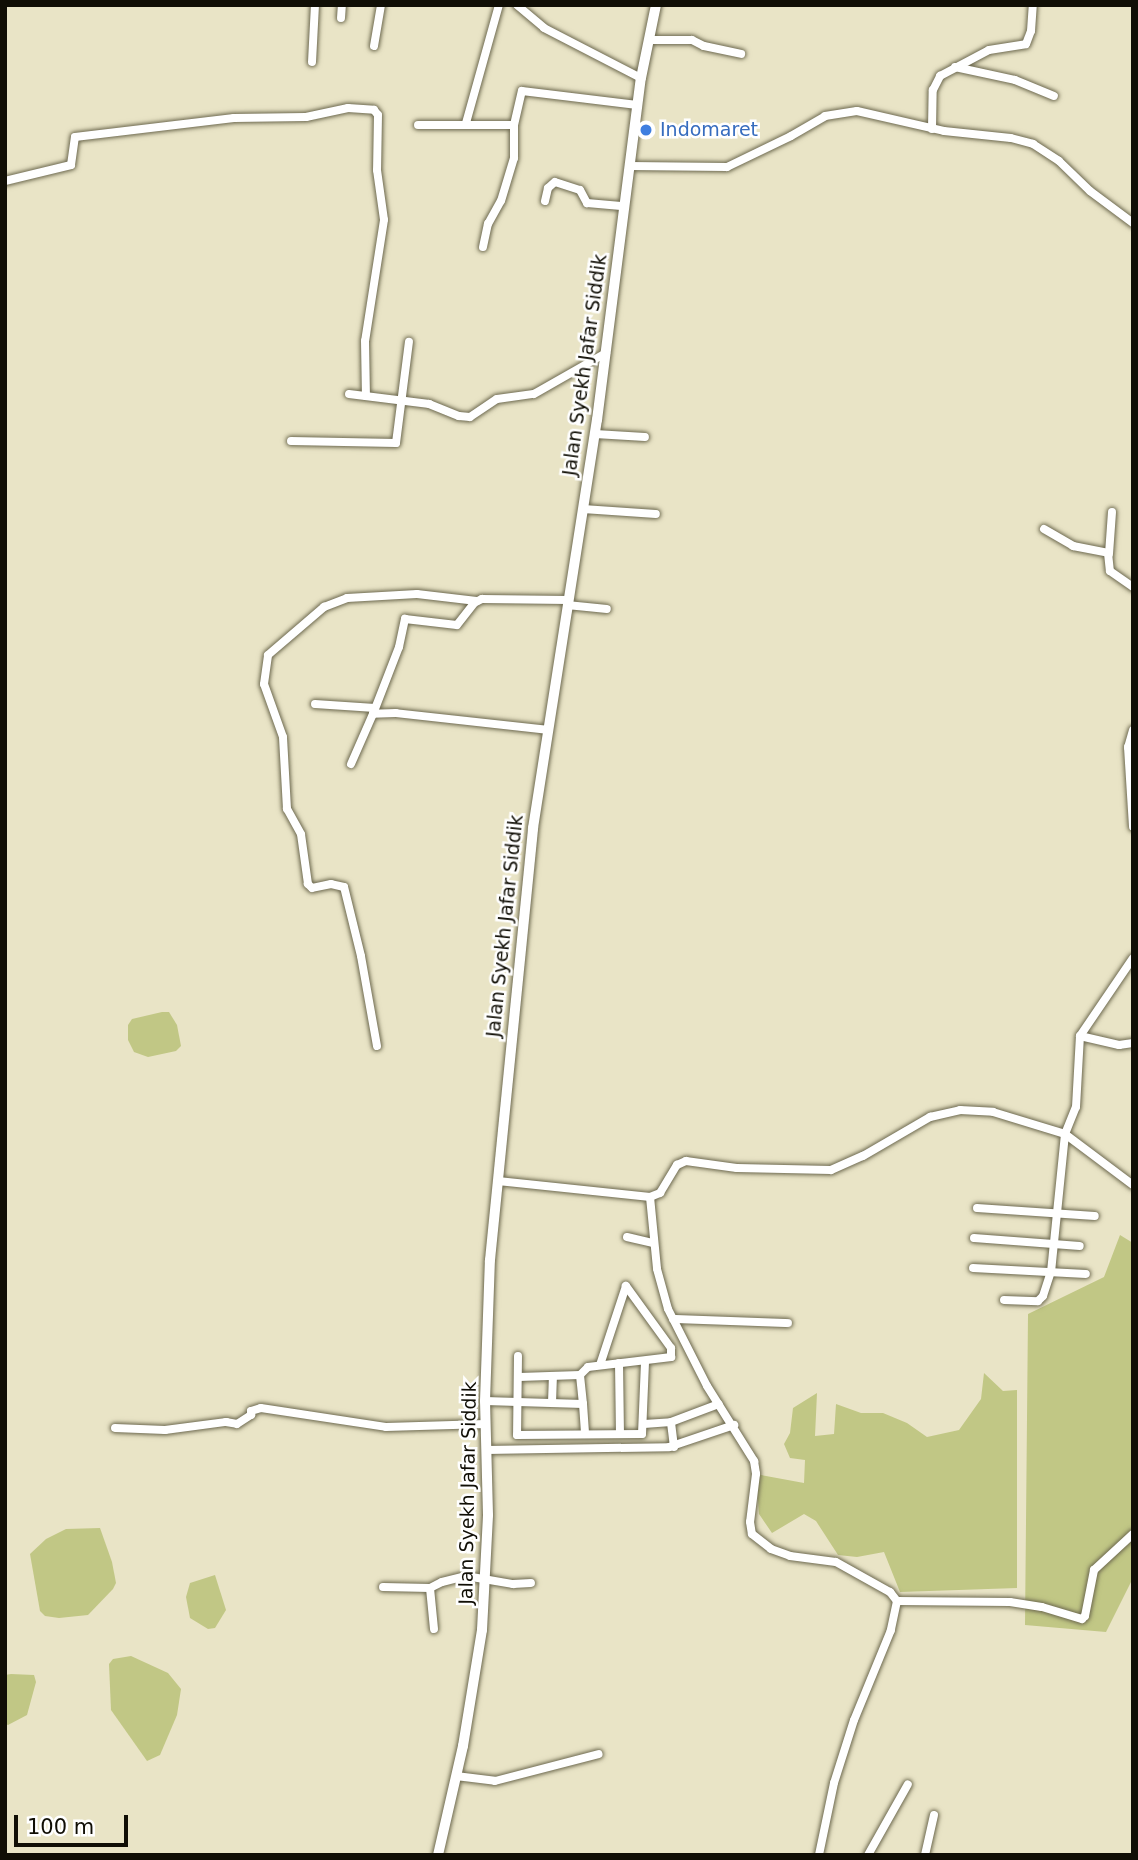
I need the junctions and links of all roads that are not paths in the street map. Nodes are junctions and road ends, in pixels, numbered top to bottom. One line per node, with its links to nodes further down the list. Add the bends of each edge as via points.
1 (315, 5): 12 (street)
2 (342, 5): 8 (street)
3 (382, 5): 10 (street)
4 (499, 5): 17 (street)
5 (517, 5): 14 (street, via 544,28)
6 (656, 5): 9 (main road, Jalan Syekh Jafar Siddik)
7 (1033, 5): 13 (street, via 1026,44 997,47)
8 (341, 18)
9 (649, 40): 11 (street, via 692,40); 14 (main road, Jalan Syekh Jafar Siddik)
10 (374, 46)
11 (741, 54)
12 (312, 62)
13 (955, 66): 15 (street, via 1015,79); 20 (street, via 936,81)
14 (641, 78): 16 (main road, Jalan Syekh Jafar Siddik)
15 (1054, 96)
16 (638, 105): 19 (street, via 522,91); 21 (main road, Jalan Syekh Jafar Siddik)
17 (467, 123): 18 (street); 19 (street)
18 (418, 125)
19 (514, 125): 26 (street, via 514,158)
20 (932, 129): 21 (street, via 876,114 838,112 727,167); 25 (street, via 1033,144)
21 (629, 166): 24 (main road, Jalan Syekh Jafar Siddik)
22 (5, 181): 30 (street, via 71,165 75,137 234,118 374,110 378,115 377,170 384,220 365,341)
23 (545, 201): 24 (street, via 555,182 580,190 587,203)
24 (624, 206): 28 (main road, Jalan Syekh Jafar Siddik)
25 (1133, 223)
26 (483, 247)
27 (408, 342): 31 (street)
28 (606, 353): 31 (street, via 534,394 497,399 470,417); 32 (main road, Jalan Syekh Jafar Siddik)
29 (349, 394): 30 (street)
30 (366, 396): 31 (street)
31 (403, 401): 34 (street, via 396,443)
32 (595, 434): 33 (street); 35 (main road, Jalan Syekh Jafar Siddik)
33 (645, 437)
34 (291, 441)
35 (583, 509): 37 (street); 42 (main road, Jalan Syekh Jafar Siddik)
36 (1112, 512): 39 (street)
37 (656, 513)
38 (1044, 529): 39 (street, via 1073,546)
39 (1109, 554): 40 (street, via 1110,571)
40 (1133, 587)
41 (477, 601): 42 (street); 45 (street, via 457,625 405,619); 53 (street, via 417,594 347,598 324,607 268,655 264,684 283,737 287,809 301,834 308,884 312,888 344,887)
42 (568, 603): 43 (street); 46 (main road, Jalan Syekh Jafar Siddik)
43 (607, 609)
44 (315, 704): 45 (street)
45 (374, 711): 46 (street); 48 (street)
46 (549, 730): 55 (main road, Jalan Syekh Jafar Siddik, via 533,828)
47 (1133, 730): 49 (street, via 1128,747)
48 (351, 764)
49 (1133, 827)
50 (1133, 958): 51 (street)
51 (1080, 1036): 52 (street, via 1119,1045); 54 (street, via 1076,1107)
52 (1133, 1043)
53 (377, 1046)
54 (1065, 1134): 56 (street); 57 (street, via 993,1112 949,1112 930,1117 831,1170 737,1168 686,1161 677,1165 660,1193); 59 (street)
55 (498, 1181): 57 (street); 79 (main road, Jalan Syekh Jafar Siddik)
56 (1133, 1185)
57 (650, 1197): 63 (street)
58 (977, 1208): 59 (street)
59 (1056, 1214): 60 (street); 64 (street)
60 (1095, 1216)
61 (627, 1237): 63 (street)
62 (974, 1238): 64 (street)
63 (653, 1243): 70 (street)
64 (1052, 1244): 65 (street); 67 (street)
65 (1080, 1246)
66 (973, 1268): 67 (street)
67 (1051, 1272): 68 (street); 69 (street, via 1038,1301)
68 (1086, 1274)
69 (1004, 1300)
70 (673, 1319): 71 (street); 82 (street)
71 (788, 1324)
72 (518, 1356): 78 (street)
73 (645, 1361): 74 (street); 75 (street, via 666,1359 672,1352 626,1286); 86 (street)
74 (619, 1363): 75 (street); 90 (street)
75 (600, 1365): 76 (street, via 588,1367)
76 (580, 1375): 77 (street); 81 (street)
77 (554, 1376): 78 (street); 80 (street)
78 (519, 1377): 83 (street)
79 (485, 1401): 83 (street); 85 (main road, Jalan Syekh Jafar Siddik)
80 (552, 1403): 81 (street); 83 (street)
81 (583, 1404): 89 (street)
82 (719, 1404): 84 (street); 87 (street)
83 (517, 1405): 89 (street, via 517,1435)
84 (671, 1422): 86 (street); 91 (street)
85 (486, 1424): 88 (street, via 383,1427 261,1408 237,1424 165,1430); 92 (main road, Jalan Syekh Jafar Siddik)
86 (644, 1424): 90 (street, via 642,1434)
87 (734, 1424): 91 (street); 98 (street, via 755,1465 750,1529 756,1540 789,1556 836,1562 890,1592)
88 (115, 1428)
89 (585, 1433): 90 (street)
90 (620, 1433)
91 (674, 1447): 92 (street)
92 (486, 1450): 94 (main road, Jalan Syekh Jafar Siddik)
93 (1133, 1534): 98 (street, via 1094,1570 1082,1619 1010,1602)
94 (486, 1577): 95 (street); 97 (street, via 457,1577); 101 (main road, Jalan Syekh Jafar Siddik, via 478,1660)
95 (531, 1583)
96 (383, 1587): 97 (street)
97 (430, 1588): 99 (street)
98 (897, 1601): 105 (street, via 891,1630 834,1783)
99 (434, 1629)
100 (599, 1754): 101 (street, via 495,1781)
101 (456, 1776): 104 (main road, Jalan Syekh Jafar Siddik)
102 (908, 1784): 106 (street)
103 (934, 1815): 107 (street)
104 (438, 1855)
105 (819, 1855)
106 (868, 1855)
107 (925, 1855)

